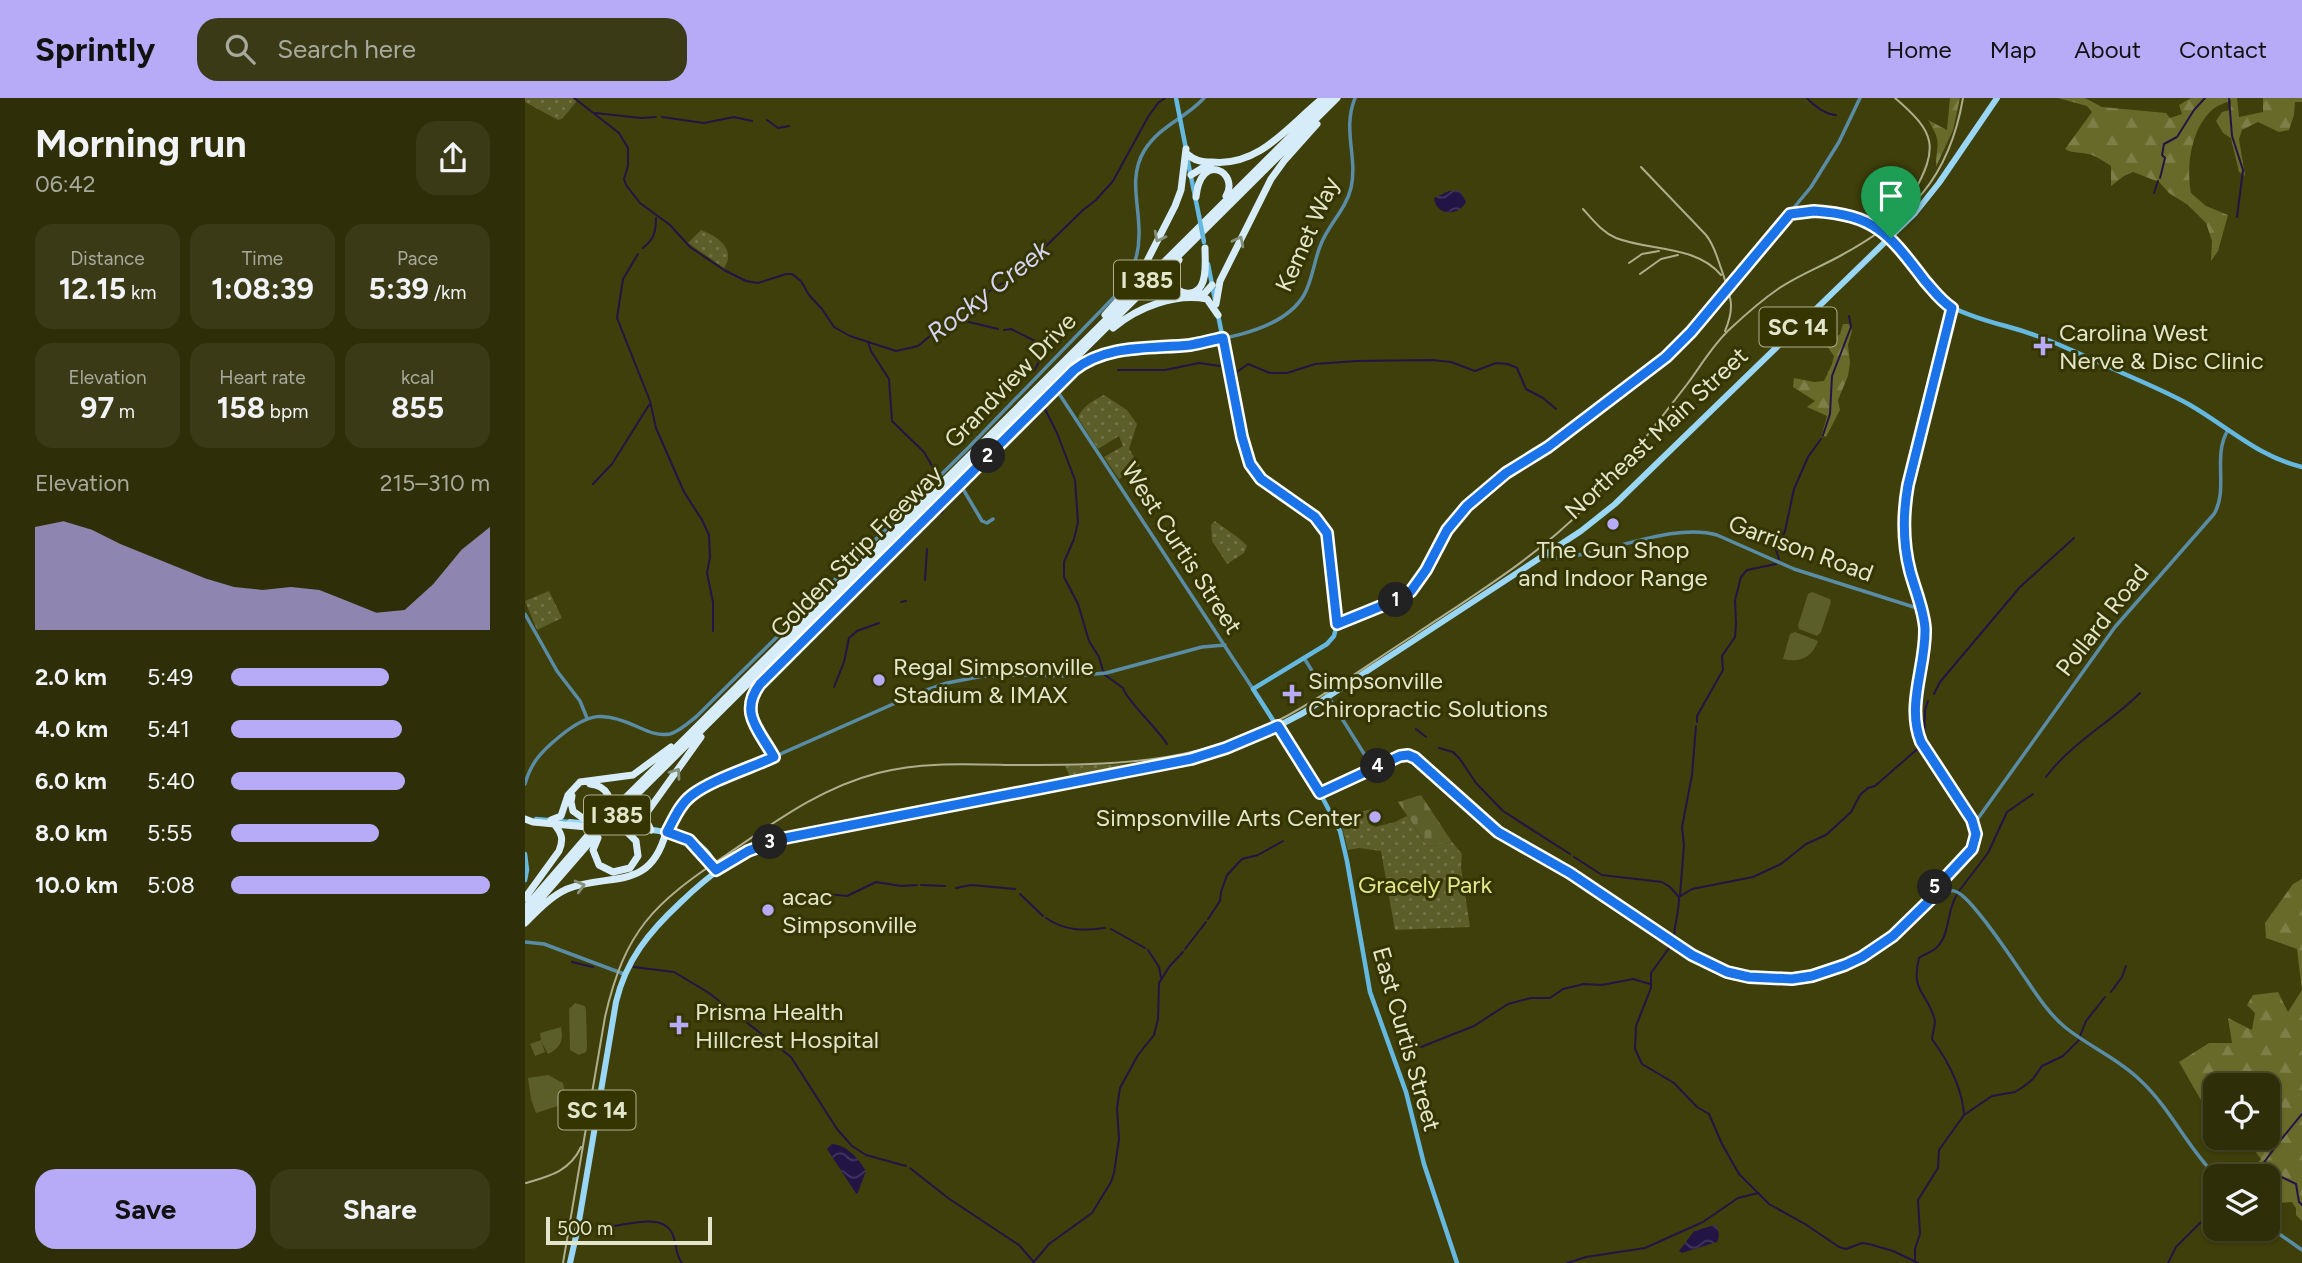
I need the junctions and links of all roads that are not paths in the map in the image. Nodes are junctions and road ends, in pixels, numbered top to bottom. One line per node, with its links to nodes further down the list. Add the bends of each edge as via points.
1 (1176, 98): 9 (main road)
2 (1204, 98): 9 (street, Grandview Drive)
3 (1323, 98): 11 (highway, via 1263,151)
4 (1329, 98): 14 (highway, Golden Strip Freeway / I 385)
5 (1338, 98): 17 (highway, Golden Strip Freeway / I 385); 21 (highway, one-way to 5, via 1220,281 1271,179)
6 (1355, 98): 24 (street, Kemet Way, via 1349,125 1351,187 1322,240 1303,297 1270,324)
7 (1860, 98): 15 (street, via 1836,148)
8 (1997, 98): 16 (main road, Northeast Main Street, via 1930,196)
9 (1180, 117): 10 (main road); 39 (street, Grandview Drive, via 1160,131 1137,168 1138,247 1128,279 1039,377 723,692 678,731 655,734 613,717)
10 (1186, 152): 11 (highway, via 1198,161); 12 (main road); 25 (highway, one-way to 25, via 1181,190 1145,265)
11 (1219, 163): 12 (highway)
12 (1191, 175): 13 (main road)
13 (1196, 197): 14 (highway, via 1202,174 1222,172 1230,187); 18 (main road, bridge)
14 (1219, 206): 25 (highway, Golden Strip Freeway / I 385)
15 (1790, 214): 16 (street, via 1814,211 1857,218); 34 (street, via 1666,357 1467,506 1411,591)
16 (1891, 238): 22 (main road, via 1927,288); 31 (main road, Northeast Main Street / SC 14, via 1615,504)
17 (1191, 243): 18 (highway, via 1172,270 1171,280 1179,292 1200,289); 25 (highway, Golden Strip Freeway / I 385)
18 (1205, 245): 19 (main road)
19 (1212, 285): 20 (highway); 21 (main road)
20 (1194, 298): 23 (highway, via 1207,299); 25 (highway, via 1140,309)
21 (1216, 304): 23 (main road)
22 (1952, 308): 27 (main road, via 2036,335 2188,404); 32 (street, via 1907,490 1907,555)
23 (1218, 315): 24 (main road)
24 (1223, 338): 26 (street, Kemet Way, via 1105,353 1082,363); 34 (main road, via 1250,464 1261,479 1315,517 1327,533)
25 (1080, 351): 40 (highway, Golden Strip Freeway / I 385)
26 (1056, 389): 29 (street, Kemet Way); 35 (street, West Curtis Street)
27 (2228, 430): 28 (main road, via 2270,457); 52 (street, Pollard Road, via 2221,450 2219,501 2214,514 2115,627)
28 (2302, 467)
29 (960, 484): 30 (street, via 982,521); 42 (street, Kemet Way, via 756,689 751,715)
30 (993, 519)
31 (1544, 555): 32 (street, Garrison Road, via 1556,559 1659,536 1705,532 1794,569); 38 (main road, Northeast Main Street / SC 14)
32 (1920, 609): 52 (street, via 1925,633 1915,701 1918,733)
33 (525, 614): 39 (street)
34 (1337, 624): 36 (main road, via 1330,641)
35 (1225, 645): 37 (street, West Curtis Street); 42 (street, via 1106,673 957,680)
36 (1304, 658): 37 (main road); 38 (street)
37 (1253, 689): 41 (main road, West Curtis Street)
38 (1328, 698): 41 (main road, Northeast Main Street / SC 14); 43 (street)
39 (587, 718): 44 (street, via 540,754)
40 (711, 718): 46 (highway, Golden Strip Freeway / I 385); 47 (highway, via 633,775 580,782 568,794); 49 (highway, Golden Strip Freeway / I 385); 55 (highway, one-way to 40, via 648,811)
41 (1278, 726): 45 (main road, East Curtis Street); 58 (main road, SC 14, via 1191,759 780,839)
42 (774, 757): 56 (street, via 691,795)
43 (1373, 768): 45 (street); 60 (street, via 1402,755 1415,758 1498,832 1570,873 1692,955 1727,972 1804,978 1852,962 1893,936)
44 (525, 784)
45 (1320, 793): 71 (main road, East Curtis Street, via 1342,837 1370,992 1406,1092)
46 (634, 799): 54 (highway, via 594,847 599,866 618,872 633,865 638,846 632,835); 63 (highway, Golden Strip Freeway / I 385)
47 (565, 806): 50 (highway); 51 (highway)
48 (525, 819): 50 (highway)
49 (604, 819): 53 (highway, via 609,794 597,785 584,786 574,793 571,806); 62 (highway, Golden Strip Freeway / I 385)
50 (552, 822): 51 (main road); 53 (highway); 61 (highway, via 562,834 562,843)
51 (570, 822): 53 (main road)
52 (1974, 824): 60 (street, via 1972,849)
53 (589, 825): 54 (highway, bridge)
54 (614, 828): 55 (main road)
55 (651, 830): 56 (main road)
56 (667, 832): 58 (main road, via 699,844); 64 (highway, one-way to 56, via 564,890 626,879 641,871 659,851)
57 (525, 853): 59 (main road)
58 (716, 870): 66 (main road, SC 14, via 652,930)
59 (525, 880)
60 (1930, 896): 67 (street, via 1954,891 1963,897 2053,1015 2143,1082)
61 (525, 898)
62 (525, 908)
63 (525, 917)
64 (525, 923)
65 (525, 942): 66 (street, via 544,944)
66 (624, 974): 70 (main road, SC 14)
67 (2206, 1164)
68 (2280, 1234): 69 (street)
69 (2302, 1250)
70 (570, 1263)
71 (1457, 1263)

